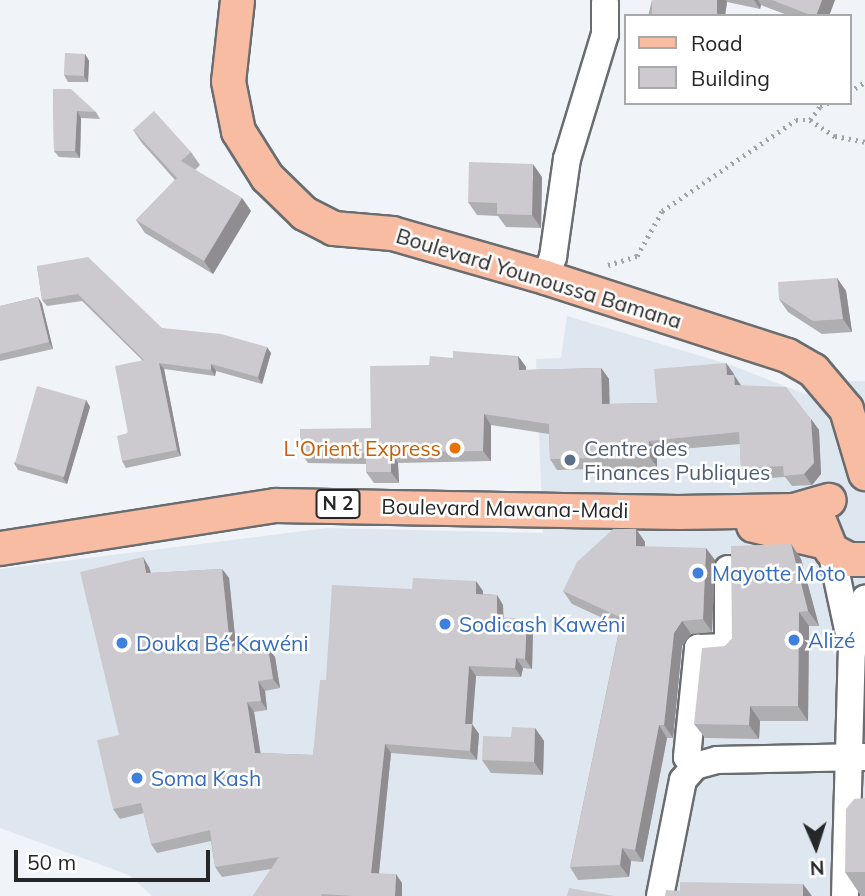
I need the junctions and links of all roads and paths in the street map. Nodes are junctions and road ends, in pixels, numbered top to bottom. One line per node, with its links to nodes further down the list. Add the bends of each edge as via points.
1 (237, 0): 7 (main road, Boulevard Younoussa Bamana, via 228,81 238,131 267,177 304,213 333,229 391,233)
2 (605, 2): 7 (street, via 605,34 567,159 553,257)
3 (823, 105): 4 (path)
4 (810, 120): 5 (path, via 835,136); 6 (path, via 796,120 775,131 662,211 637,256)
5 (865, 142)
6 (596, 266)
7 (545, 277): 8 (main road, Boulevard Younoussa Bamana, via 787,355 832,388 854,426)
8 (852, 487): 9 (main road, Boulevard Mawana-Madi / N 2, via 793,510); 10 (main road, Boulevard Younoussa Bamana, via 820,520)
9 (678, 512): 10 (main road, Boulevard Mawana-Madi / N 2, via 793,531); 11 (main road, Boulevard Mawana-Madi / N 2, via 275,505)
10 (828, 546): 12 (main road, Boulevard Mawana-Madi, via 849,559); 15 (street)
11 (0, 548)
12 (865, 559)
13 (728, 569): 17 (street, via 728,647 698,648 687,757)
14 (865, 599): 15 (street)
15 (852, 652): 16 (street)
16 (857, 757): 17 (street, via 717,760); 19 (street)
17 (695, 766): 18 (street, via 683,780)
18 (660, 896)
19 (845, 896)

